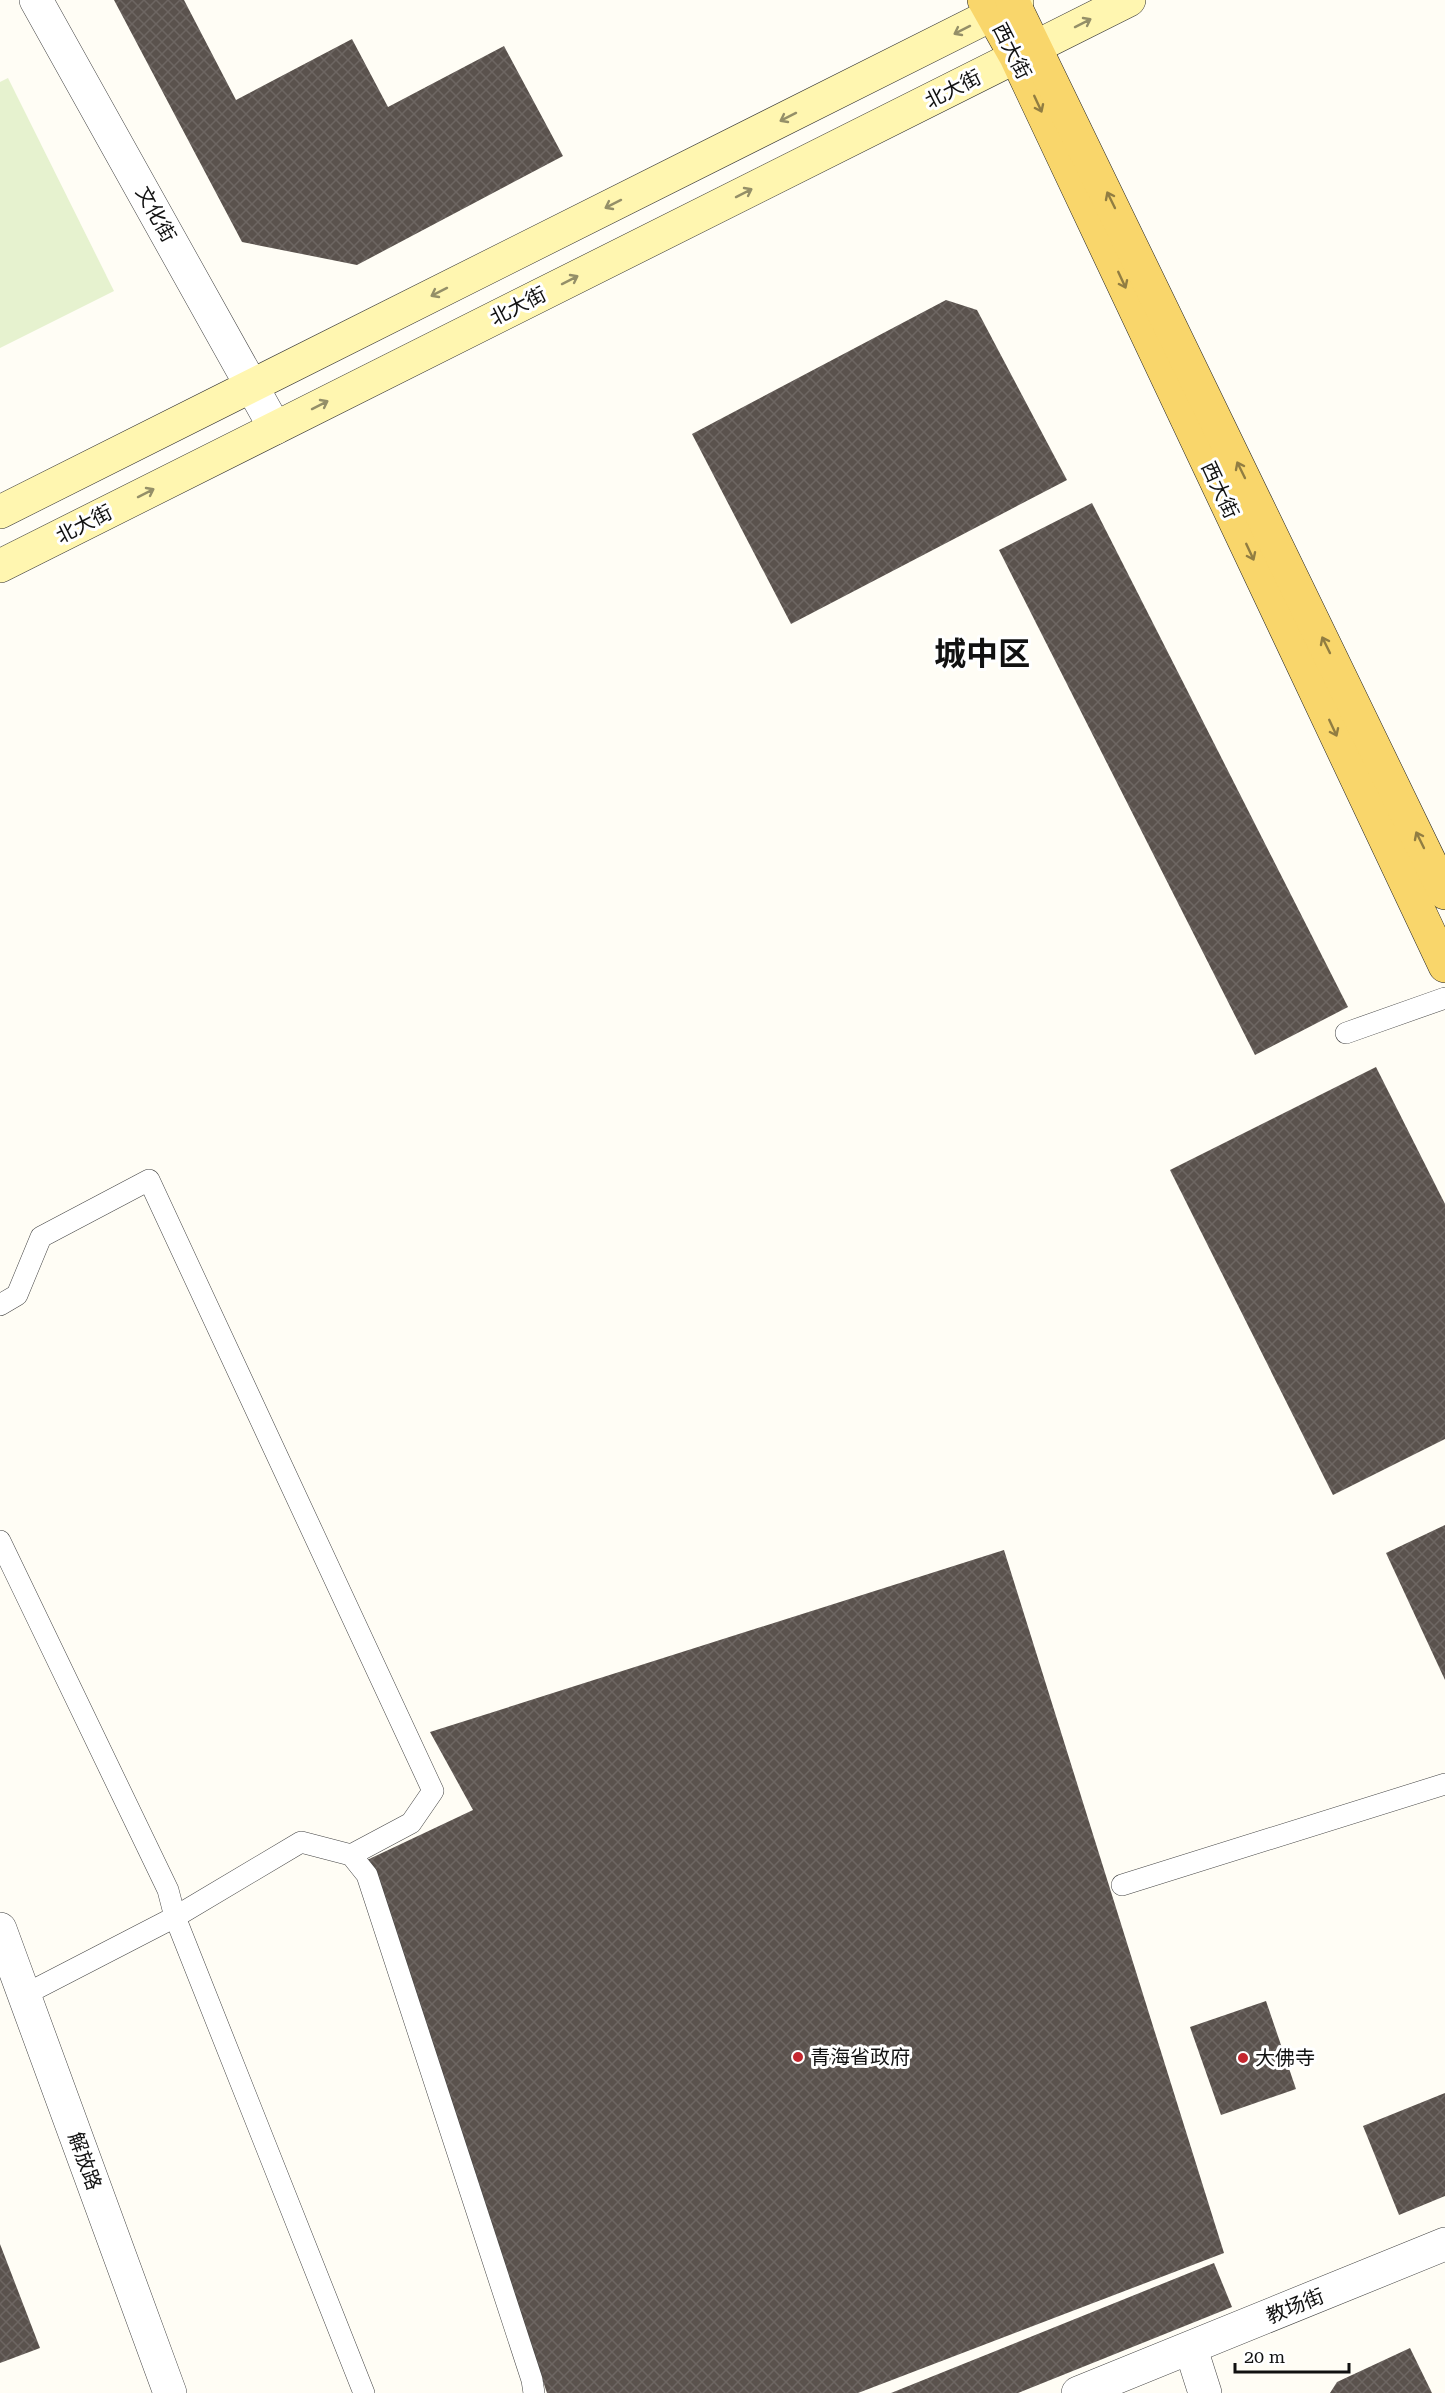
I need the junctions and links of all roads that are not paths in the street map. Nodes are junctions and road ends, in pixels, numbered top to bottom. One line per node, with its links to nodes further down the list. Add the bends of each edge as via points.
1 (36, 0): 5 (street, 文化街)
2 (1129, 0): 4 (main road, 北大街, one-way to 2)
3 (1005, 4): 4 (main road, 西大街); 5 (main road, one-way to 5)
4 (1027, 52): 6 (main road, 北大街, one-way to 4); 9 (main road, 西大街, one-way to 4); 10 (main road, 西大街, one-way to 10)
5 (252, 385): 6 (street, 文化街); 7 (main road)
6 (275, 428): 8 (main road, 北大街, one-way to 6)
7 (0, 512)
8 (0, 566)
9 (1445, 893)
10 (1445, 966)
11 (1445, 998): 12 (lane)
12 (1346, 1033)
13 (0, 1305): 16 (lane, via 17,1296 41,1237 149,1180 433,1791 411,1823)
14 (0, 1541): 18 (lane, via 168,1890)
15 (1445, 1784): 17 (lane)
16 (351, 1855): 18 (lane, via 301,1842); 25 (lane, via 367,1875)
17 (1122, 1885)
18 (175, 1917): 20 (lane); 24 (lane)
19 (0, 1929): 20 (street, 解放路)
20 (24, 1995): 23 (street, 解放路)
21 (1445, 2244): 22 (street, 教场街)
22 (1191, 2349): 26 (street, 教场街); 27 (street)
23 (170, 2393)
24 (364, 2393)
25 (534, 2393)
26 (1078, 2393)
27 (1205, 2393)

